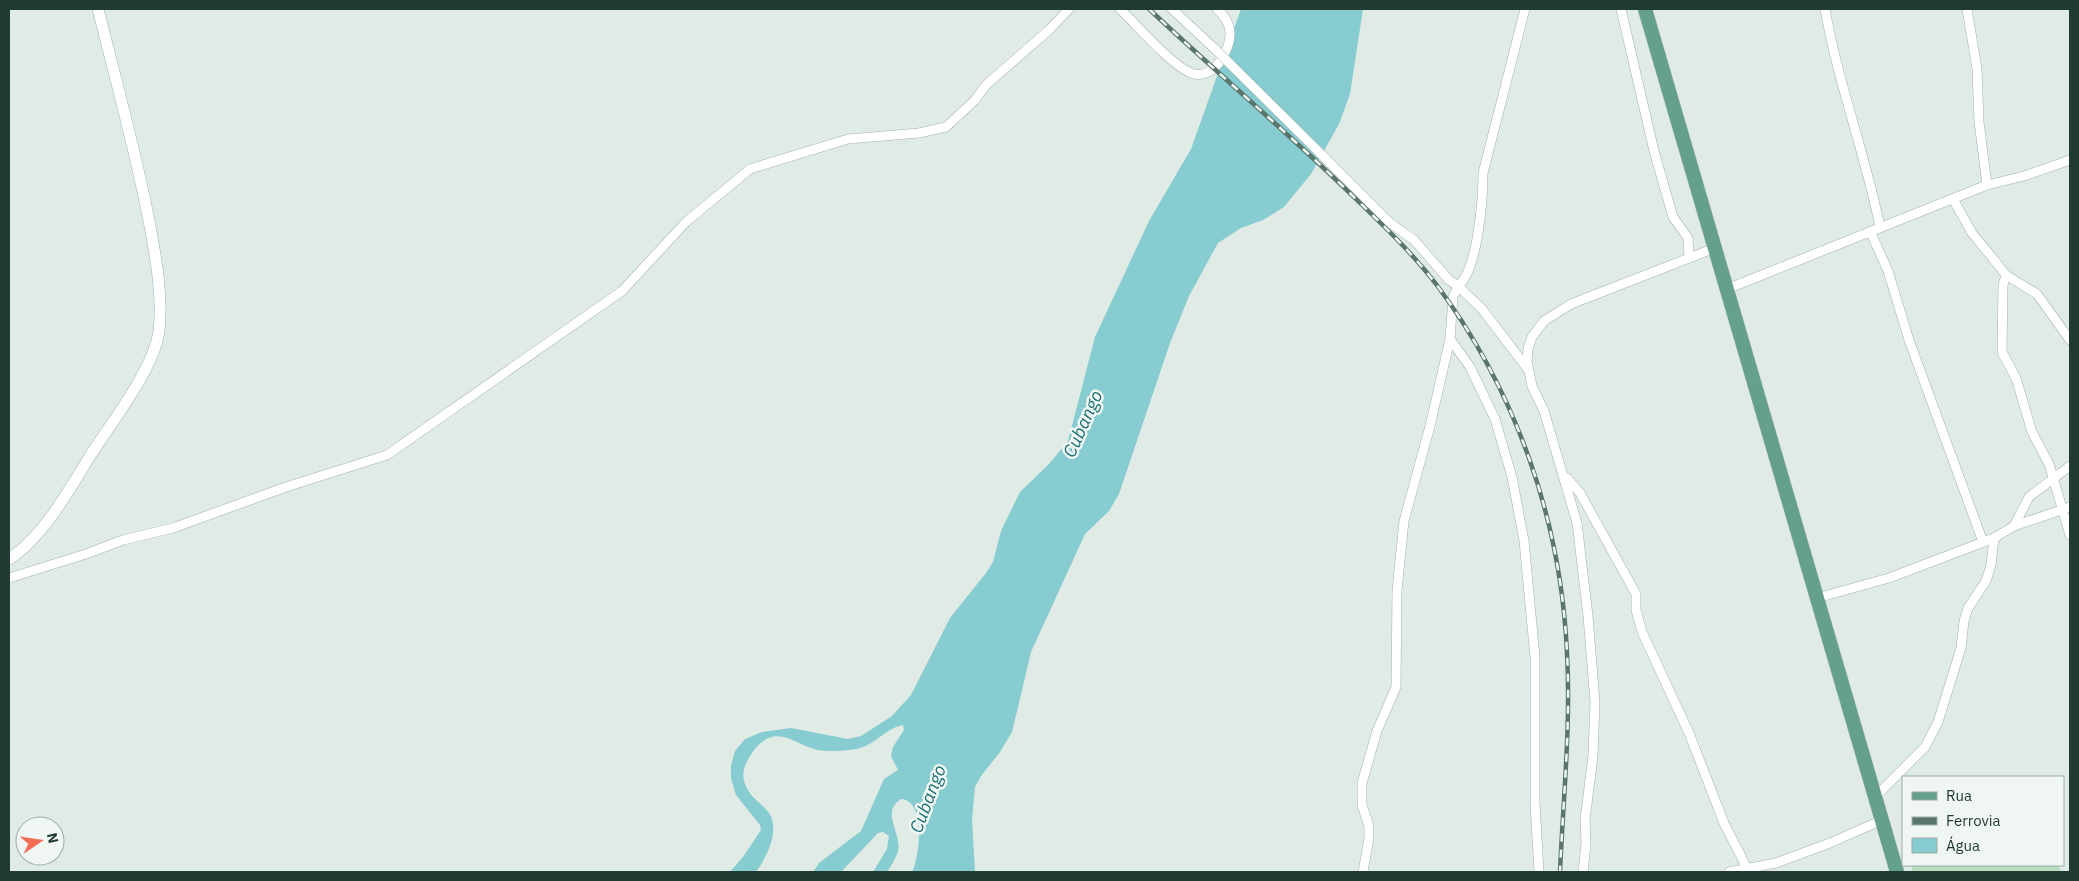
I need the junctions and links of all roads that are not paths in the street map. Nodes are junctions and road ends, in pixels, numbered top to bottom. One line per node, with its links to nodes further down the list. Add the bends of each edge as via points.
1 (98, 9): 32 (main road, via 144,193 156,257 159,331 150,358 68,491 40,529)
2 (1069, 9): 33 (street, via 986,85 946,127 920,134 848,140 750,168 686,222 622,291 386,454 173,528 122,540)
3 (1120, 9): 5 (street, via 1175,61 1187,71 1198,74 1214,68 1229,43 1229,27)
4 (1172, 9): 19 (street, bridge)
5 (1217, 9)
6 (1525, 9): 19 (street, via 1483,173 1483,194 1472,260 1466,277)
7 (1621, 9): 17 (street, via 1654,151 1673,217 1688,238)
8 (1645, 9): 16 (main road)
9 (1825, 9): 14 (street, via 1832,50 1843,80)
10 (1967, 9): 12 (street, via 1977,69 1979,122)
11 (2070, 160): 12 (street)
12 (1988, 185): 13 (street)
13 (1952, 199): 14 (street); 18 (street, via 1972,233)
14 (1880, 227): 15 (street)
15 (1870, 231): 20 (street); 31 (street, via 1888,271 1909,340)
16 (1715, 248): 17 (street); 20 (main road)
17 (1689, 257): 23 (street, via 1571,304 1544,321 1528,349)
18 (2006, 275): 22 (street, via 2037,294); 26 (street, via 2002,352 2014,372 2032,432)
19 (1458, 286): 21 (street, via 1453,298); 23 (street, via 1482,309)
20 (1727, 289): 34 (main road)
21 (1450, 339): 38 (street, via 1404,521 1397,590 1396,687 1376,731 1362,784 1362,805 1369,826); 39 (street, via 1470,367 1495,419 1512,476 1524,541 1535,657)
22 (2070, 340)
23 (1528, 370): 25 (street)
24 (2070, 466): 26 (street)
25 (1564, 474): 37 (street, via 1580,493 1636,594 1642,632 1689,734 1724,823); 40 (street, via 1577,523 1595,702)
26 (2054, 480): 27 (street); 28 (street, via 2029,497)
27 (2066, 508): 28 (street); 29 (street)
28 (2014, 526): 30 (street)
29 (2070, 535)
30 (1994, 538): 31 (street); 35 (street, via 1989,573 1968,608 1938,722 1924,747)
31 (1983, 542): 34 (street, via 1889,578)
32 (9, 559)
33 (9, 578)
34 (1817, 598): 35 (main road)
35 (1875, 797): 36 (main road)
36 (1882, 820): 37 (street, via 1830,843); 42 (main road)
37 (1748, 870): 41 (street)
38 (1363, 872)
39 (1540, 872)
40 (1583, 872)
41 (1729, 872)
42 (1897, 872)

